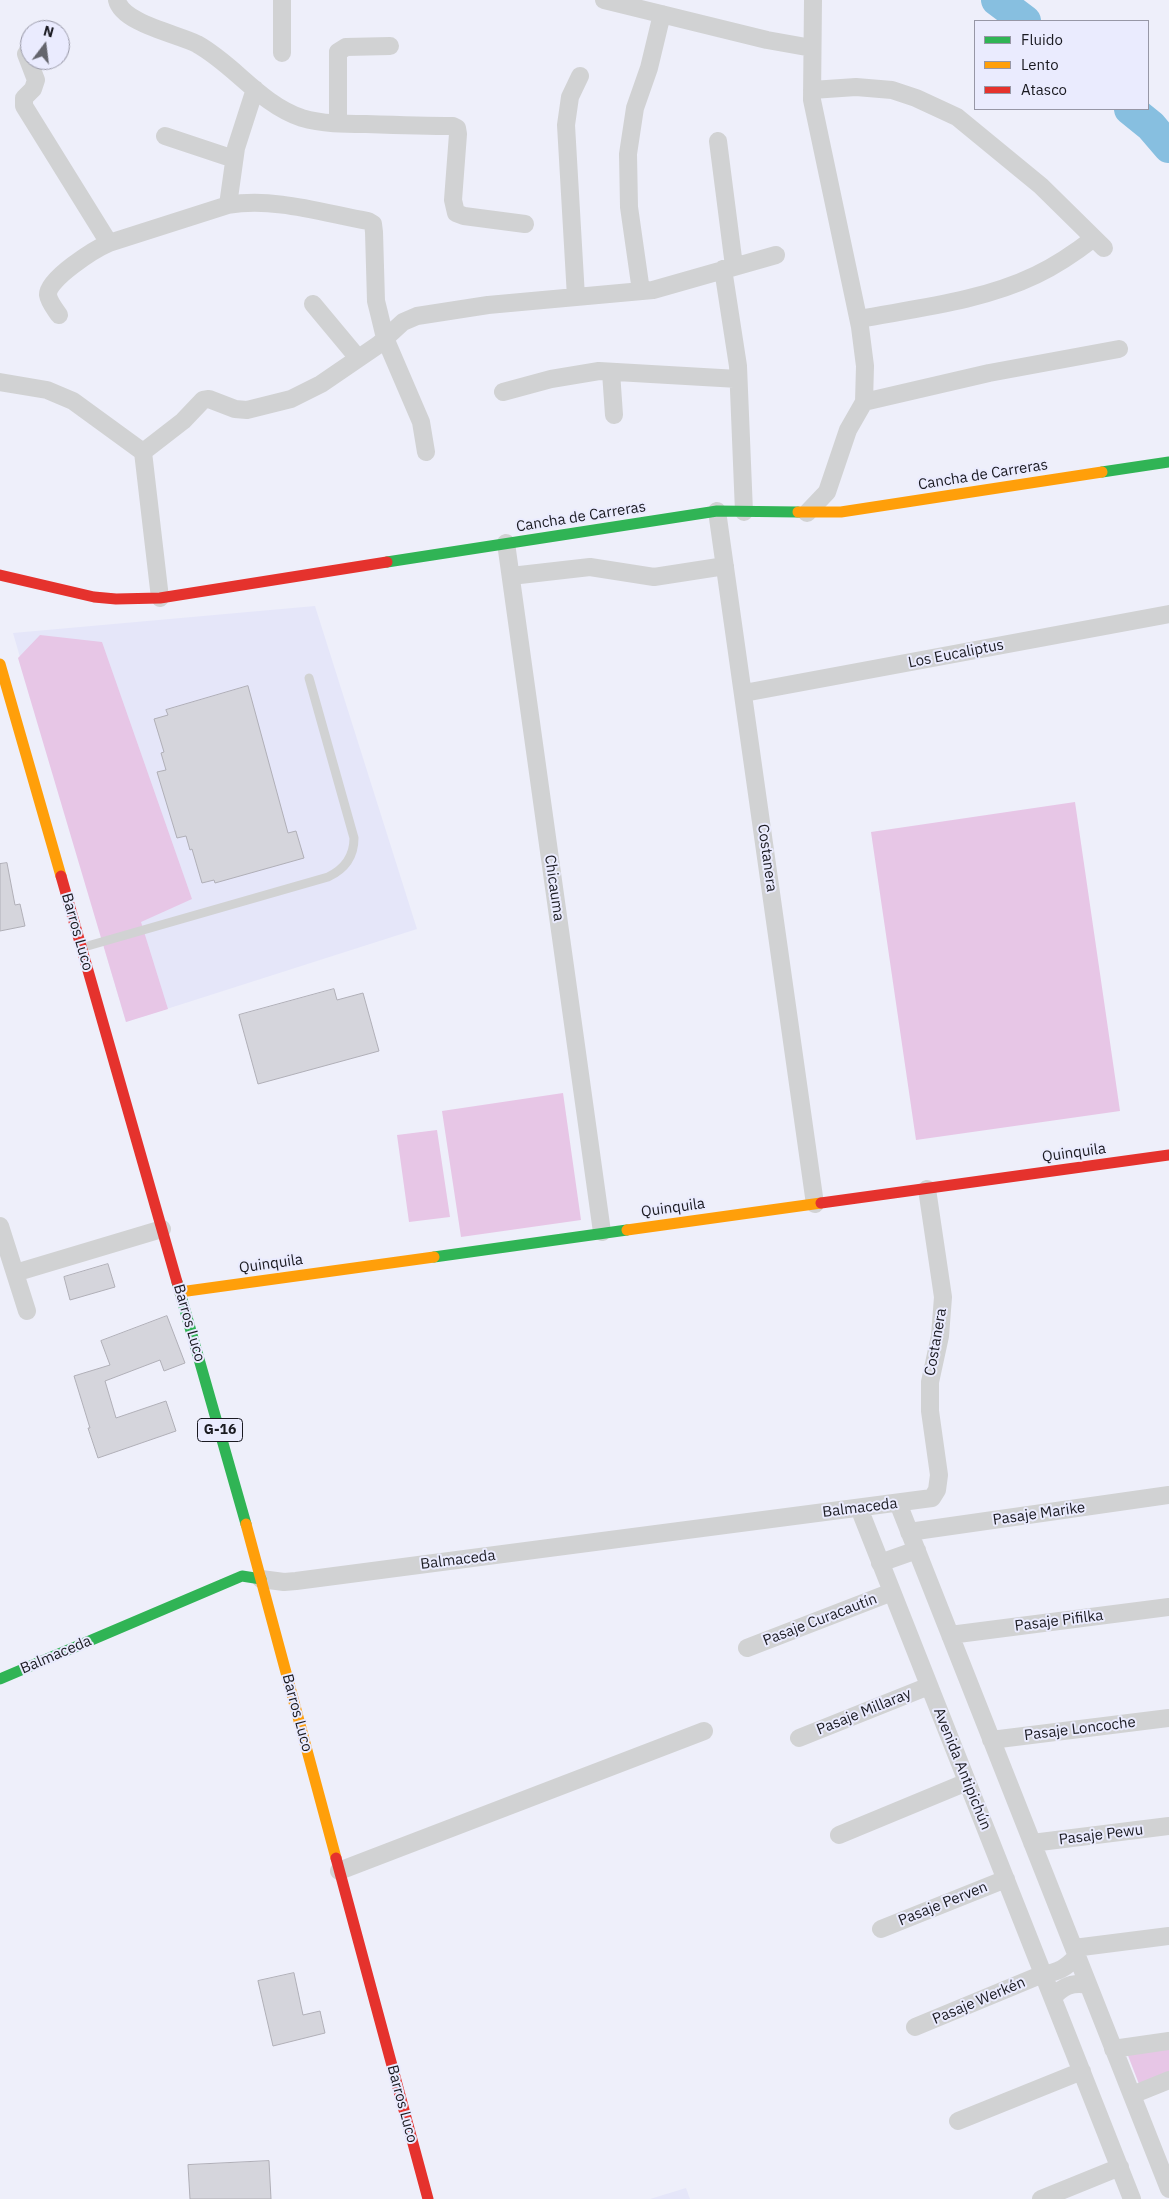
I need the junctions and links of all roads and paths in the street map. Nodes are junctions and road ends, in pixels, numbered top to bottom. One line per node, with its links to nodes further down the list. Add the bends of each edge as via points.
1 (117, 0): 11 (street, via 123,12 197,44)
2 (282, 0): 8 (street)
3 (604, 0): 5 (street)
4 (813, 0): 7 (street)
5 (662, 14): 7 (street); 22 (street, via 635,108 628,154 628,208)
6 (390, 46): 13 (street, via 346,47 338,52)
7 (812, 48): 12 (street)
8 (282, 53)
9 (32, 70): 19 (street, via 36,80 24,98 24,106)
10 (580, 76): 23 (street, via 570,97 566,125)
11 (255, 89): 13 (street, via 285,111 303,118); 16 (street)
12 (812, 90): 26 (street, via 817,127); 26 (street, via 856,87 892,90 957,117 1041,186 1099,243 1036,275 995,291)
13 (338, 123): 18 (street, via 457,128 453,200 456,212 464,216)
14 (165, 136): 16 (street)
15 (718, 141): 21 (street)
16 (234, 159): 17 (street)
17 (228, 205): 19 (street); 27 (street, via 264,203 373,224 376,301)
18 (525, 224)
19 (109, 243): 25 (street, via 80,259 50,287 48,297)
20 (776, 255): 21 (street)
21 (728, 268): 22 (street); 31 (street)
22 (641, 291): 23 (street)
23 (576, 297): 27 (street, via 416,316 403,322)
24 (313, 304): 29 (street)
25 (59, 315)
26 (859, 320): 34 (street, via 865,366)
27 (385, 338): 29 (street); 37 (street, via 421,422)
28 (1119, 349): 34 (street, via 989,373)
29 (358, 358): 36 (street, via 321,384 291,399 260,408 235,408 209,398 203,400 183,421)
30 (611, 372): 31 (street); 33 (street, via 577,374); 35 (street)
31 (738, 379): 40 (street)
32 (0, 382): 36 (street, via 47,390 73,401)
33 (503, 392)
34 (864, 402): 41 (street, via 848,430 827,492)
35 (614, 416)
36 (143, 452): 46 (street)
37 (426, 452)
38 (1169, 462): 41 (street, Cancha de Carreras, via 862,509)
39 (717, 512): 40 (street, Cancha de Carreras); 42 (street, Cancha de Carreras); 43 (street, Costanera)
40 (744, 512): 41 (street, Cancha de Carreras)
41 (807, 513)
42 (506, 544): 45 (street, Chicauma); 46 (street, Cancha de Carreras)
43 (725, 566): 45 (street, via 654,577 590,567); 50 (street, Costanera)
44 (0, 575): 46 (street, Cancha de Carreras, via 94,597)
45 (511, 576): 57 (street, Chicauma)
46 (160, 598)
47 (1169, 614): 50 (street, Los Eucaliptus)
48 (0, 664): 51 (street, Barros Luco / G-16)
49 (309, 678): 51 (lane, via 354,838 353,853 344,867 328,877)
50 (744, 693): 54 (street, Costanera)
51 (82, 948): 56 (street, Barros Luco / G-16)
52 (1169, 1155): 53 (street, Quinquila)
53 (927, 1189): 54 (street, Quinquila); 61 (street, Costanera, via 943,1298 940,1336 930,1382 930,1411 939,1476)
54 (815, 1204): 57 (street, Quinquila)
55 (0, 1226): 58 (street)
56 (162, 1229): 58 (street); 59 (street, Barros Luco / G-16)
57 (602, 1232): 59 (street, Quinquila)
58 (15, 1273): 60 (street)
59 (180, 1292): 68 (street, Barros Luco / G-16)
60 (27, 1311)
61 (935, 1495): 63 (street, Balmaceda, via 928,1500)
62 (1169, 1495): 65 (street, Pasaje Marike)
63 (898, 1503): 64 (street, Balmaceda); 65 (street)
64 (859, 1508): 67 (street, Avenida Antipichún); 68 (street, Balmaceda, via 296,1581)
65 (909, 1532): 66 (street)
66 (916, 1550): 67 (street); 71 (street)
67 (880, 1563): 69 (street, Avenida Antipichún)
68 (261, 1579): 73 (street, Balmaceda, via 242,1576); 83 (street, Barros Luco / G-16)
69 (892, 1592): 72 (street, Pasaje Curacautín); 74 (street, Avenida Antipichún)
70 (1169, 1607): 71 (street, Pasaje Pifilka)
71 (950, 1635): 78 (street)
72 (747, 1648)
73 (0, 1680)
74 (929, 1686): 77 (street, Pasaje Millaray); 79 (street, Avenida Antipichún)
75 (1169, 1718): 78 (street, Pasaje Loncoche)
76 (704, 1731): 83 (street)
77 (799, 1738)
78 (991, 1740): 82 (street)
79 (967, 1782): 81 (street); 84 (street, Avenida Antipichún)
80 (1169, 1826): 82 (street, Pasaje Pewu)
81 (838, 1834)
82 (1032, 1843): 87 (street)
83 (339, 1871): 100 (street, Barros Luco / G-16)
84 (1006, 1879): 85 (street, Pasaje Perven); 88 (street, Avenida Antipichún)
85 (881, 1929)
86 (1169, 1936): 87 (street)
87 (1075, 1952): 88 (street, via 1064,1968); 89 (street)
88 (1043, 1974): 90 (street, Avenida Antipichún); 91 (street, Pasaje Werkén)
89 (1088, 1985): 90 (street, via 1067,1985); 93 (street)
90 (1053, 1998): 94 (street, Avenida Antipichún)
91 (916, 2027)
92 (1169, 2041): 93 (street)
93 (1113, 2049): 96 (street)
94 (1082, 2071): 97 (street); 98 (street, Avenida Antipichún)
95 (1169, 2080): 96 (street)
96 (1132, 2095): 99 (street)
97 (958, 2121)
98 (1120, 2167): 101 (street); 102 (street, Avenida Antipichún)
99 (1169, 2189)
100 (428, 2199)
101 (1041, 2199)
102 (1132, 2199)

